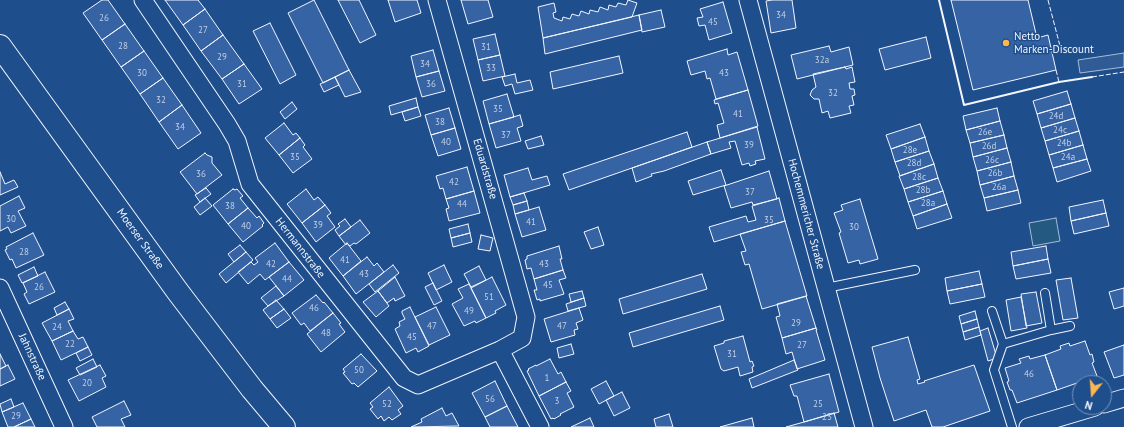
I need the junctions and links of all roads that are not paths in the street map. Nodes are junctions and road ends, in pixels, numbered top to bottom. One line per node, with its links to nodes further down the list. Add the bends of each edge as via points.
1 (143, 0): 14 (street, Hermannstraße, via 237,141 250,184 404,378 418,385)
2 (437, 0): 12 (street, Eduardstraße, via 526,317)
3 (748, 0): 7 (street, Hochemmericher Straße)
4 (0, 46): 19 (main road, Moerser Straße, via 178,292)
5 (916, 270): 7 (lane)
6 (0, 288): 18 (street, Jahnstraße)
7 (826, 288): 21 (street, Hochemmericher Straße)
8 (1045, 293): 11 (lane)
9 (992, 311): 13 (lane)
10 (1070, 326): 11 (lane)
11 (1051, 330): 13 (lane)
12 (522, 338): 14 (street, Hermannstraße)
13 (1004, 344): 22 (lane, via 994,370)
14 (500, 350): 20 (street)
15 (1124, 398): 16 (street)
16 (1112, 402)
17 (1072, 414): 23 (street)
18 (64, 427)
19 (284, 427)
20 (540, 427)
21 (864, 427)
22 (1012, 427)
23 (1028, 427)

